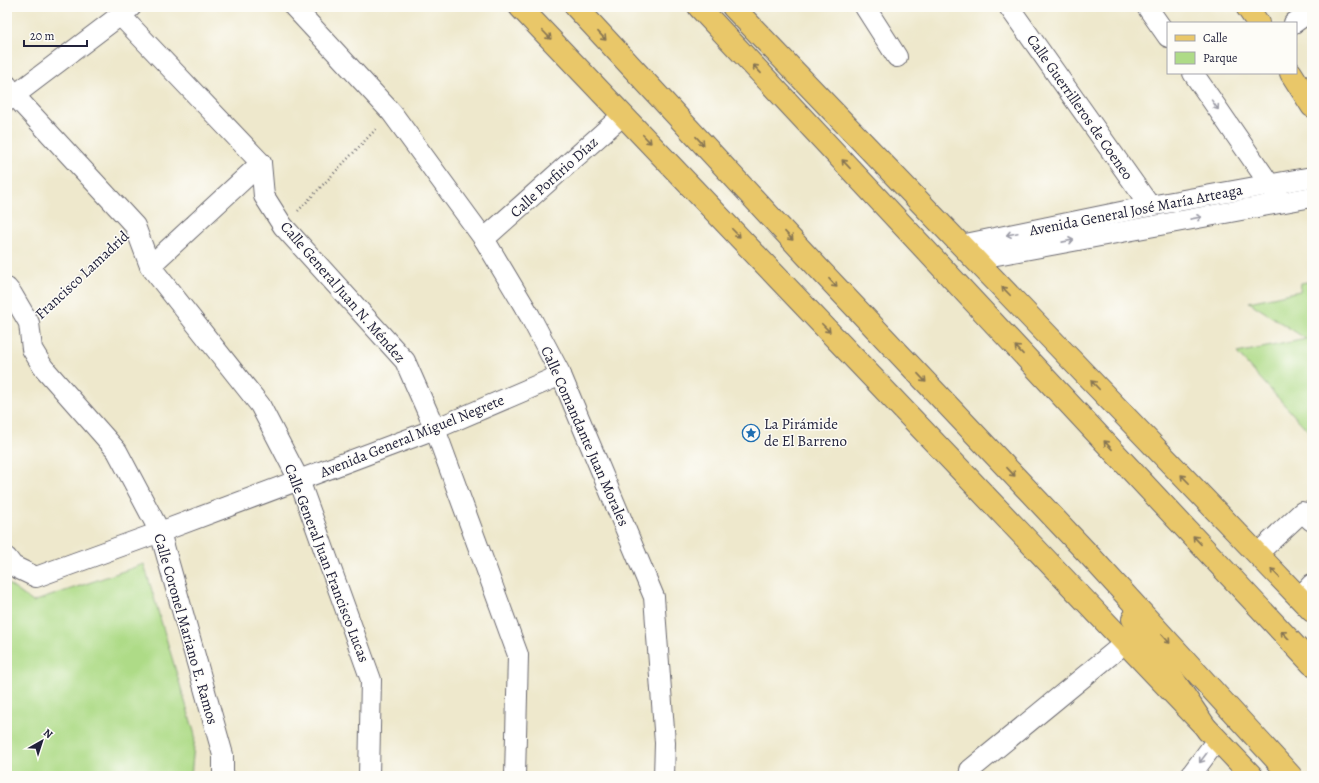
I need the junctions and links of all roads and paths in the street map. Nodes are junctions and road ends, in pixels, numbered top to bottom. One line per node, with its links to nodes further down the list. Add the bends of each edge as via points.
1 (520, 7): 21 (main road, one-way to 21)
2 (576, 7): 41 (main road, one-way to 41)
3 (699, 7): 45 (main road, one-way to 3)
4 (733, 7): 31 (main road)
5 (865, 7): 15 (street)
6 (1009, 7): 27 (street, Calle Guerrilleros de Coeneo)
7 (1147, 7): 14 (street)
8 (1247, 7): 12 (main road)
9 (300, 9): 20 (street, Calle Comandante Juan Morales)
10 (1312, 10): 13 (street)
11 (126, 11): 18 (street); 22 (street)
12 (1257, 22)
13 (1295, 22)
14 (1167, 36)
15 (897, 57)
16 (1194, 74): 24 (street, one-way to 24)
17 (1292, 74): 19 (main road)
18 (9, 94): 28 (street, Calle General Juan Francisco Lucas)
19 (1312, 106)
20 (392, 113): 29 (path); 30 (street, Calle Comandante Juan Morales)
21 (623, 114): 30 (street, Calle Porfirio Díaz); 44 (main road, one-way to 44)
22 (261, 163): 29 (street, Calle General Juan N. Méndez, via 264,196); 32 (street)
23 (1312, 177): 24 (street, Avenida General José María Arteaga)
24 (1270, 185): 26 (street); 27 (street, Avenida General José María Arteaga)
25 (1312, 197): 26 (street, Avenida General José María Arteaga)
26 (1282, 202): 31 (street, Avenida General José María Arteaga, one-way to 26)
27 (1150, 206): 31 (street, Avenida General José María Arteaga, one-way to 31)
28 (135, 226): 32 (street, Calle General Juan Francisco Lucas); 34 (path, Francisco Lamadrid)
29 (284, 226): 36 (street, Calle General Juan N. Méndez, via 405,361)
30 (484, 239): 35 (street, Calle Comandante Juan Morales)
31 (968, 252): 40 (main road, one-way to 31)
32 (150, 266): 37 (street, Calle General Juan Francisco Lucas, via 260,404)
33 (9, 293): 34 (street, Calle Coronel Mariano E. Ramos)
34 (29, 323): 39 (street, Calle Coronel Mariano E. Ramos, via 32,349 43,368 117,451)
35 (562, 375): 36 (street, Avenida General Miguel Negrete); 51 (street, Calle Comandante Juan Morales, via 654,597 665,743)
36 (435, 429): 37 (street, Avenida General Miguel Negrete); 50 (street, Calle General Juan N. Méndez, via 518,655)
37 (299, 480): 39 (street, Avenida General Miguel Negrete); 49 (street, Calle General Juan Francisco Lucas, via 371,680)
38 (1312, 522): 40 (street, via 1302,512)
39 (160, 532): 42 (street, Avenida General Miguel Negrete, via 36,577 13,566); 48 (street, Calle Coronel Mariano E. Ramos, via 223,755)
40 (1256, 554): 43 (main road, one-way to 40)
41 (1091, 557): 46 (main road); 54 (main road, one-way to 54)
42 (7, 558)
43 (1308, 598)
44 (1125, 643): 46 (main road); 47 (street)
45 (1312, 664)
46 (1213, 735): 52 (street, one-way to 52); 53 (main road)
47 (970, 770)
48 (223, 776)
49 (369, 776)
50 (515, 776)
51 (664, 776)
52 (1190, 776)
53 (1252, 776)
54 (1291, 776)

